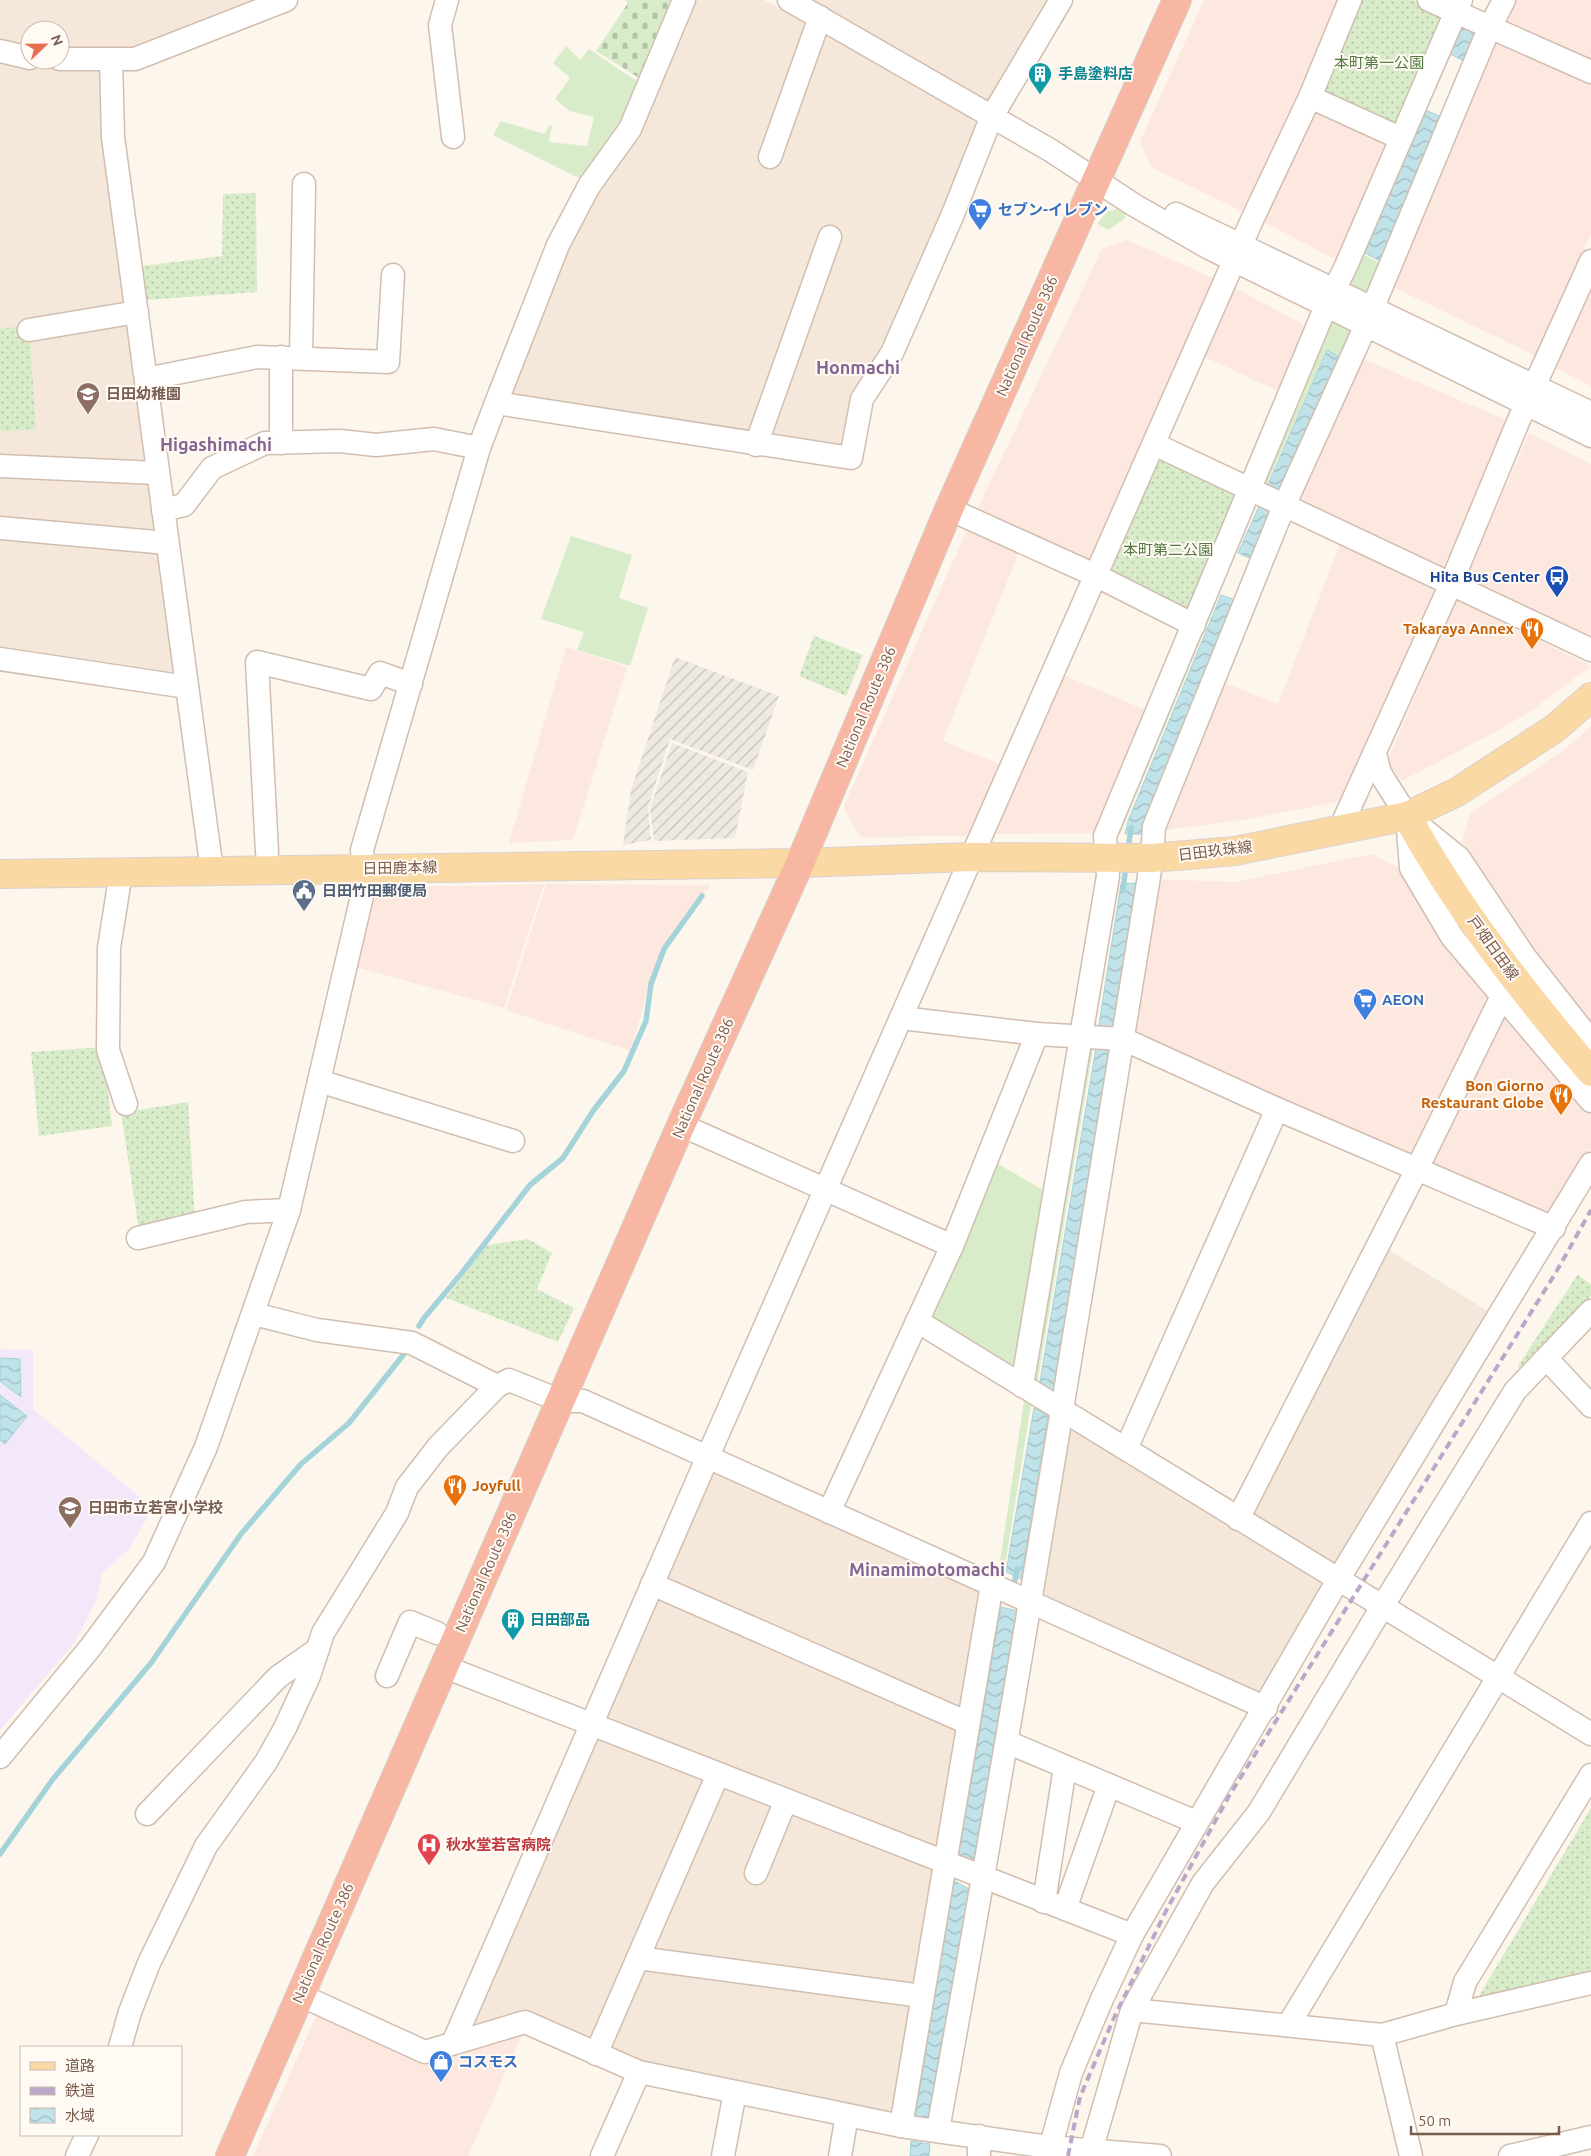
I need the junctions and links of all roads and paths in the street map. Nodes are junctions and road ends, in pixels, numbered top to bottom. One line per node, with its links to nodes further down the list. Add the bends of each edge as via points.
1 (286, 0): 16 (street, via 135,59)
2 (447, 0): 20 (street, via 440,24)
3 (684, 0): 36 (street, via 630,129 589,186 558,245)
4 (789, 0): 11 (street)
5 (1061, 0): 19 (street)
6 (1177, 0): 23 (highway, National Route 386)
7 (1350, 0): 18 (street)
8 (1429, 0): 10 (street)
9 (1504, 0): 12 (street)
10 (1458, 6): 12 (street); 21 (street)
11 (820, 18): 19 (street); 22 (street)
12 (1490, 28): 17 (street); 31 (street)
13 (0, 51): 14 (street)
14 (20, 56)
15 (70, 59): 16 (street)
16 (111, 60): 30 (street, via 113,137)
17 (1591, 72)
18 (1310, 96): 21 (street); 26 (street)
19 (991, 118): 23 (street); 41 (street, via 892,353 862,399 851,458)
20 (453, 137)
21 (1400, 138): 29 (street)
22 (770, 156)
23 (1097, 180): 26 (street, via 1134,205); 47 (highway, National Route 386)
24 (304, 184): 33 (street)
25 (830, 237): 41 (street)
26 (1239, 253): 29 (street); 40 (street)
27 (1591, 261): 35 (street)
28 (393, 275): 33 (street, via 388,362)
29 (1330, 297): 31 (street); 45 (street)
30 (137, 312): 32 (street); 34 (street)
31 (1369, 316): 35 (street); 46 (street)
32 (29, 330)
33 (291, 358): 34 (street, via 257,357); 39 (street)
34 (146, 379): 44 (street)
35 (1531, 395): 37 (street); 38 (street); 52 (street)
36 (496, 402): 41 (street); 42 (street)
37 (1591, 413)
38 (1591, 436)
39 (281, 443): 42 (street, via 340,441 376,445 434,439); 48 (street, via 265,443 212,468 184,505)
40 (1154, 444): 45 (street); 51 (street)
41 (756, 445)
42 (479, 448): 56 (street)
43 (0, 466): 44 (street)
44 (158, 473): 48 (street)
45 (1249, 490): 46 (street); 53 (street)
46 (1284, 506): 52 (street); 65 (street, via 1154,827)
47 (949, 509): 51 (street); 66 (highway, National Route 386)
48 (163, 510): 50 (street)
49 (0, 528): 50 (street)
50 (167, 543): 57 (street)
51 (1097, 576): 53 (street); 63 (street)
52 (1450, 586): 54 (street); 59 (street)
53 (1194, 625): 64 (street, via 1105,836)
54 (1591, 650)
55 (0, 659): 57 (street)
56 (411, 684): 62 (street, via 380,673 371,689 257,662); 67 (street, via 362,850)
57 (187, 687): 68 (street)
58 (1591, 697): 60 (main road, 日田玖珠線, via 1554,729 1466,786)
59 (1374, 754): 60 (street, via 1380,773); 61 (street)
60 (1407, 816): 61 (main road, 日田玖珠線); 71 (main road, 戸畑日田線); 75 (street, via 1459,858 1525,957)
61 (1339, 831): 65 (main road, 日田玖珠線, via 1235,851)
62 (266, 852)
63 (972, 857): 64 (main road, 日田玖珠線); 66 (main road, 日田玖珠線); 72 (street)
64 (1107, 857): 65 (main road, 日田玖珠線); 74 (street, via 1108,876)
65 (1152, 858): 76 (street)
66 (800, 863): 67 (main road, 日田鹿本線); 82 (highway, National Route 386)
67 (364, 868): 68 (main road, 日田鹿本線); 78 (street, via 365,883)
68 (212, 871): 69 (main road, 日田鹿本線)
69 (121, 872): 70 (main road, 日田鹿本線); 80 (street, via 109,948 108,1050)
70 (0, 874)
71 (1508, 987): 77 (main road, 戸畑日田線); 79 (street); 85 (street)
72 (901, 1018): 73 (street); 86 (street)
73 (1037, 1034): 74 (street); 90 (street)
74 (1083, 1036): 76 (street); 96 (street)
75 (1591, 1039)
76 (1123, 1040): 81 (street); 99 (street)
77 (1591, 1072)
78 (319, 1081): 83 (street); 87 (street)
79 (1591, 1101)
80 (126, 1104)
81 (1277, 1109): 85 (street); 100 (street)
82 (681, 1125): 86 (street); 97 (highway, National Route 386)
83 (513, 1140)
84 (1591, 1164): 88 (street)
85 (1417, 1169): 88 (street); 103 (street)
86 (827, 1189): 90 (street); 101 (street)
87 (289, 1210): 89 (street, via 246,1212); 92 (street)
88 (1554, 1228): 105 (street)
89 (138, 1238)
90 (952, 1246): 93 (street)
91 (1591, 1311): 94 (street)
92 (254, 1314): 95 (street, via 317,1330 412,1343); 120 (street, via 206,1447 154,1562 90,1648)
93 (917, 1321): 96 (street); 102 (street)
94 (1547, 1359): 98 (street); 109 (street, via 1515,1392)
95 (497, 1386): 97 (street, via 509,1380); 111 (street, via 438,1447 407,1487 397,1513 323,1633)
96 (1022, 1386): 99 (street)
97 (561, 1400): 101 (street, via 583,1401); 112 (highway, National Route 386)
98 (1591, 1406)
99 (1063, 1410): 100 (street); 108 (street)
100 (1126, 1449): 103 (street)
101 (707, 1458): 102 (street); 106 (street)
102 (830, 1512): 107 (street)
103 (1238, 1519): 105 (street)
104 (1591, 1523): 114 (street)
105 (1338, 1580): 109 (street); 115 (street)
106 (652, 1584): 116 (street); 117 (street)
107 (992, 1584): 108 (street); 116 (street)
108 (1030, 1601): 115 (street); 119 (street)
109 (1382, 1607): 114 (street); 137 (street, via 1259,1812 1203,1883)
110 (437, 1634): 113 (street, via 410,1622)
111 (318, 1649): 126 (street, via 278,1677); 142 (street, via 309,1676 266,1762 206,1846 149,1963)
112 (445, 1667): 117 (street); 135 (highway, National Route 386)
113 (387, 1676)
114 (1497, 1678): 118 (street); 139 (street)
115 (1266, 1708): 127 (street)
116 (968, 1723): 128 (street)
117 (592, 1724): 122 (street); 141 (street)
118 (1591, 1734)
119 (1007, 1742): 121 (street); 130 (street)
120 (0, 1757)
121 (1065, 1767): 124 (street); 131 (street)
122 (718, 1774): 125 (street); 133 (street)
123 (1591, 1775): 138 (street, via 1465,1982)
124 (1109, 1785): 127 (street); 131 (street)
125 (786, 1800): 128 (street); 129 (street)
126 (148, 1814)
127 (1196, 1822): 132 (street)
128 (944, 1862): 130 (street); 136 (street)
129 (756, 1872)
130 (984, 1879): 131 (street); 148 (street)
131 (1054, 1906): 132 (street)
132 (1132, 1935): 152 (street, via 1071,2073)
133 (638, 1958): 136 (street); 143 (street)
134 (1591, 1984): 138 (street)
135 (300, 1995): 141 (street, via 425,2052); 156 (highway, National Route 386)
136 (922, 1996): 147 (street)
137 (1132, 2010): 139 (street); 153 (street)
138 (1456, 2014): 140 (street)
139 (1288, 2024): 140 (street)
140 (1382, 2035): 161 (street)
141 (453, 2043): 143 (street, via 525,2022)
142 (120, 2046)
143 (596, 2054): 144 (street)
144 (639, 2072): 145 (street); 157 (street)
145 (735, 2092): 146 (street); 158 (street)
146 (847, 2115): 147 (street); 159 (street)
147 (901, 2126): 148 (street)
148 (938, 2130): 151 (street)
149 (87, 2136): 155 (street)
150 (1591, 2137): 162 (street)
151 (979, 2146): 152 (street)
152 (1048, 2151): 153 (street)
153 (1091, 2151): 154 (street)
154 (1126, 2155): 160 (street)
155 (77, 2156)
156 (230, 2156)
157 (602, 2156)
158 (723, 2156)
159 (840, 2156)
160 (1160, 2156)
161 (1411, 2156)
162 (1510, 2156)

